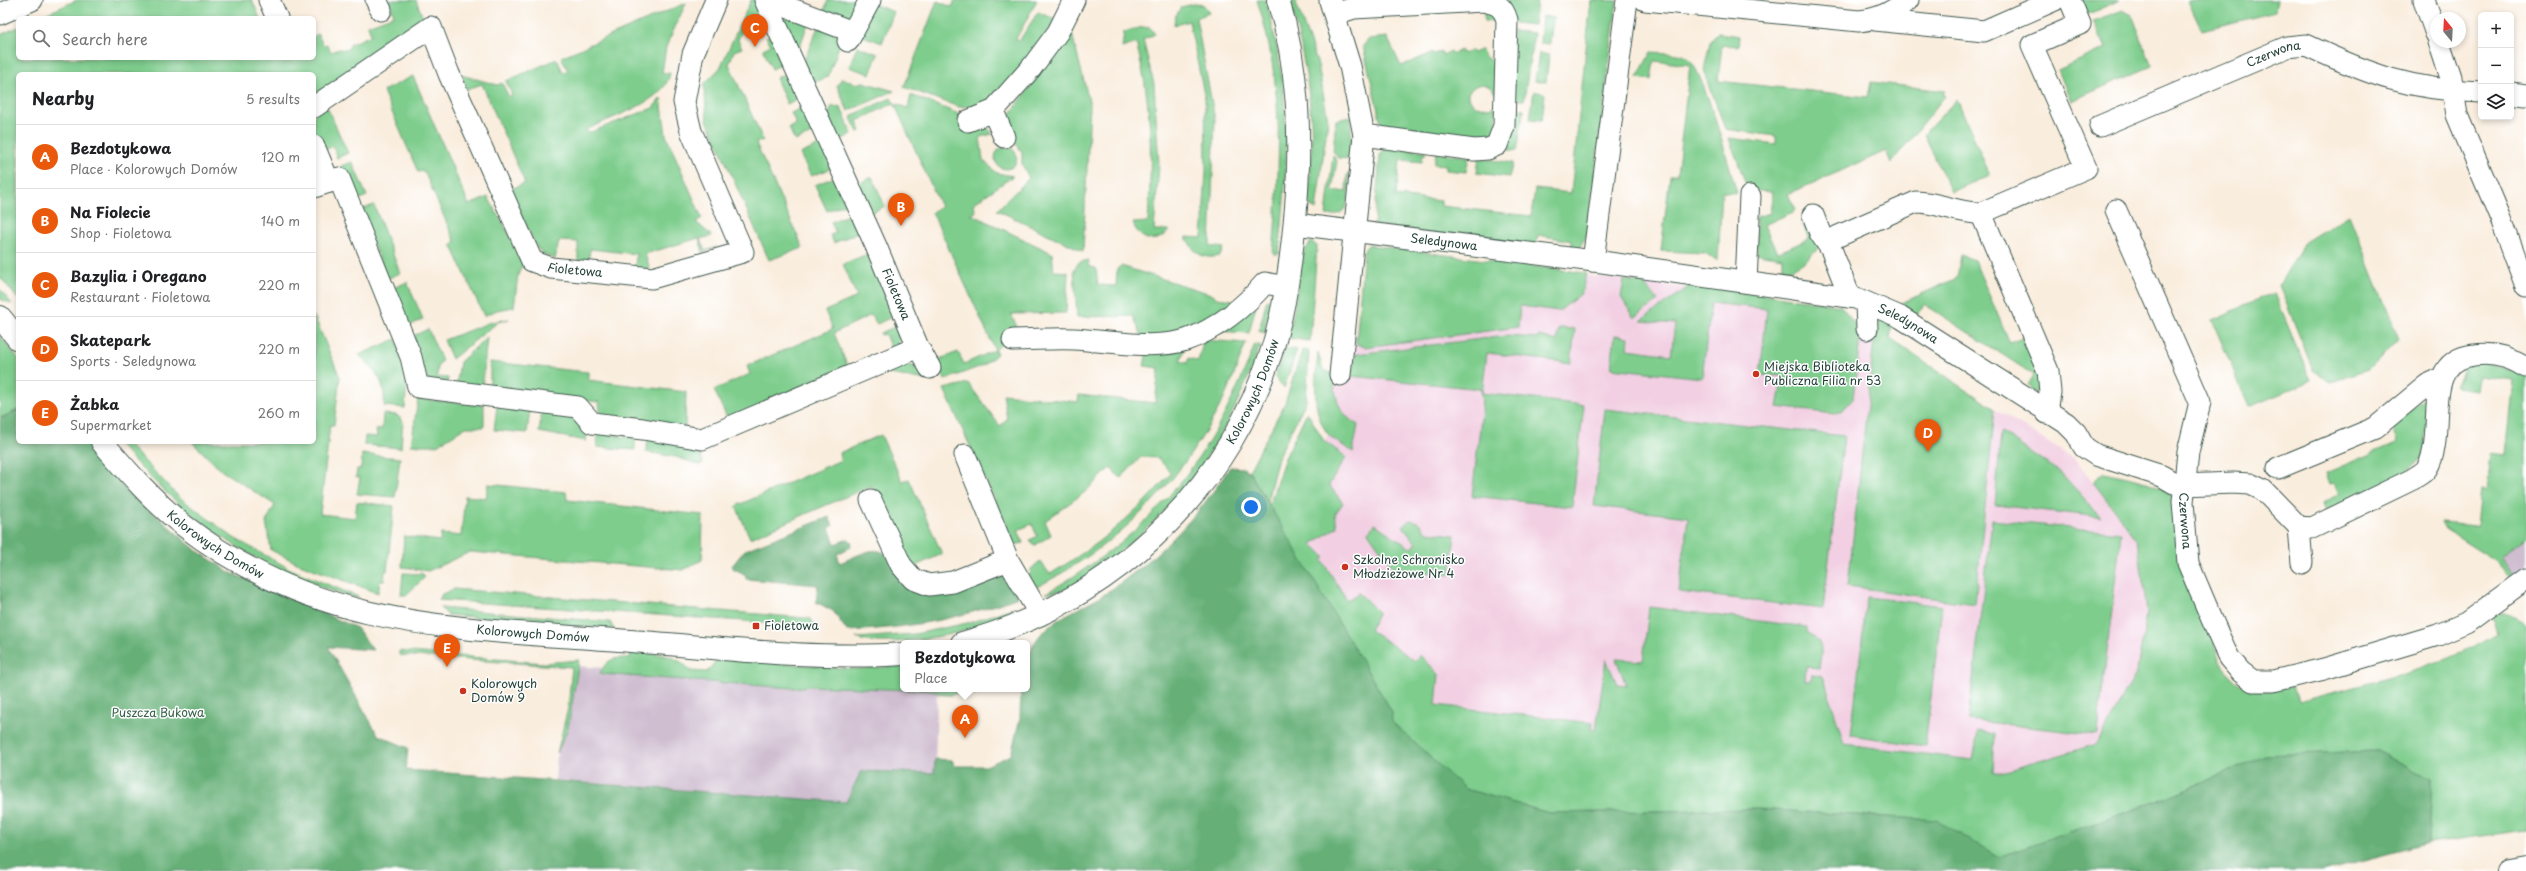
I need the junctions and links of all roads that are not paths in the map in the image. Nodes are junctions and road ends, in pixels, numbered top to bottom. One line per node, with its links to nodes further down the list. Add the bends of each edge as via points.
1 (32, 0): 15 (street)
2 (269, 0): 16 (street)
3 (716, 0): 24 (street, Fioletowa, via 700,36 688,73 685,108 691,131 743,252 652,278 551,268 532,261 449,74 431,27)
4 (766, 0): 5 (street, Fioletowa, via 851,37); 46 (street, Fioletowa, via 876,246)
5 (870, 0)
6 (1074, 0): 25 (street, via 1058,32 1032,67)
7 (1278, 0): 36 (main road, Kolorowych Domów, via 1292,56 1300,131)
8 (1627, 0): 39 (street)
9 (1645, 0): 18 (street, via 1858,21)
10 (1908, 0): 18 (street, via 1894,11)
11 (2055, 0): 18 (street, via 1984,31)
12 (2070, 0): 34 (street, via 2080,24 2032,45 2086,168)
13 (2424, 0): 17 (street)
14 (1332, 7): 28 (street, via 1350,66); 28 (street, via 1484,1 1497,4 1504,10 1507,20 1504,126 1497,145 1474,150)
15 (0, 14)
16 (276, 16)
17 (2430, 17)
18 (1874, 20)
19 (2441, 48): 20 (street, via 2451,78)
20 (2452, 90): 21 (street, Czerwona); 27 (street, Czerwona, via 2421,88 2385,78 2298,44); 41 (street, via 2457,116 2501,219)
21 (2478, 92)
22 (2514, 94): 23 (street)
23 (2526, 95)
24 (316, 106)
25 (993, 111): 26 (street); 29 (street)
26 (968, 121)
27 (2100, 126)
28 (1364, 135): 37 (street)
29 (1004, 138)
30 (316, 156): 31 (street)
31 (322, 184): 46 (street, via 338,178 411,358 418,387 578,407 592,423 643,428 702,439)
32 (1750, 196): 40 (street)
33 (2116, 210): 55 (street, via 2200,402 2188,452)
34 (1981, 213): 38 (street, via 1967,214 1931,202 1916,202); 51 (street, via 2048,372 2050,392)
35 (1813, 214): 38 (street, via 1820,233)
36 (1295, 224): 37 (street, Seledynowa); 42 (main road, Kolorowych Domów)
37 (1356, 231): 39 (street, Seledynowa); 49 (street)
38 (1827, 241): 43 (street)
39 (1593, 261): 40 (street, Seledynowa)
40 (1746, 282): 43 (street, Seledynowa)
41 (2526, 286)
42 (1286, 287): 45 (street, via 1265,283 1248,303 1212,327 1187,340 1167,344 1071,339); 61 (main road, Kolorowych Domów, via 1275,342 1259,386 1232,441 1201,487 1168,525 1127,562 1070,600)
43 (1858, 300): 44 (street); 51 (street, Seledynowa, via 1900,317)
44 (1868, 329)
45 (1013, 340)
46 (918, 347): 48 (street, Fioletowa)
47 (2526, 367): 50 (street, via 2499,355 2468,355 2449,366)
48 (930, 368)
49 (1340, 375)
50 (2440, 379): 54 (street, via 2427,385 2374,428); 57 (street, via 2432,458 2426,470 2413,479 2312,528)
51 (2047, 413): 55 (street, Seledynowa, via 2066,423 2084,447 2096,455)
52 (104, 444): 63 (main road, Kolorowych Domów, via 150,495 213,547 272,581 359,612 420,624 588,638 801,654)
53 (965, 455): 58 (street)
54 (2278, 468)
55 (2184, 485): 57 (street, Czerwona, via 2234,482 2250,484 2263,490); 60 (street, Czerwona, via 2183,518 2188,563 2229,658 2253,681 2273,681 2324,669 2438,635 2466,623)
56 (871, 500): 58 (street, via 900,565 913,579 929,585 953,582)
57 (2299, 527): 59 (street)
58 (1008, 560): 61 (street)
59 (2302, 563)
60 (2526, 579)
61 (1040, 615): 62 (main road, Kolorowych Domów)
62 (974, 640)
63 (900, 654)
64 (2526, 868): 65 (main road)
65 (2508, 871)

